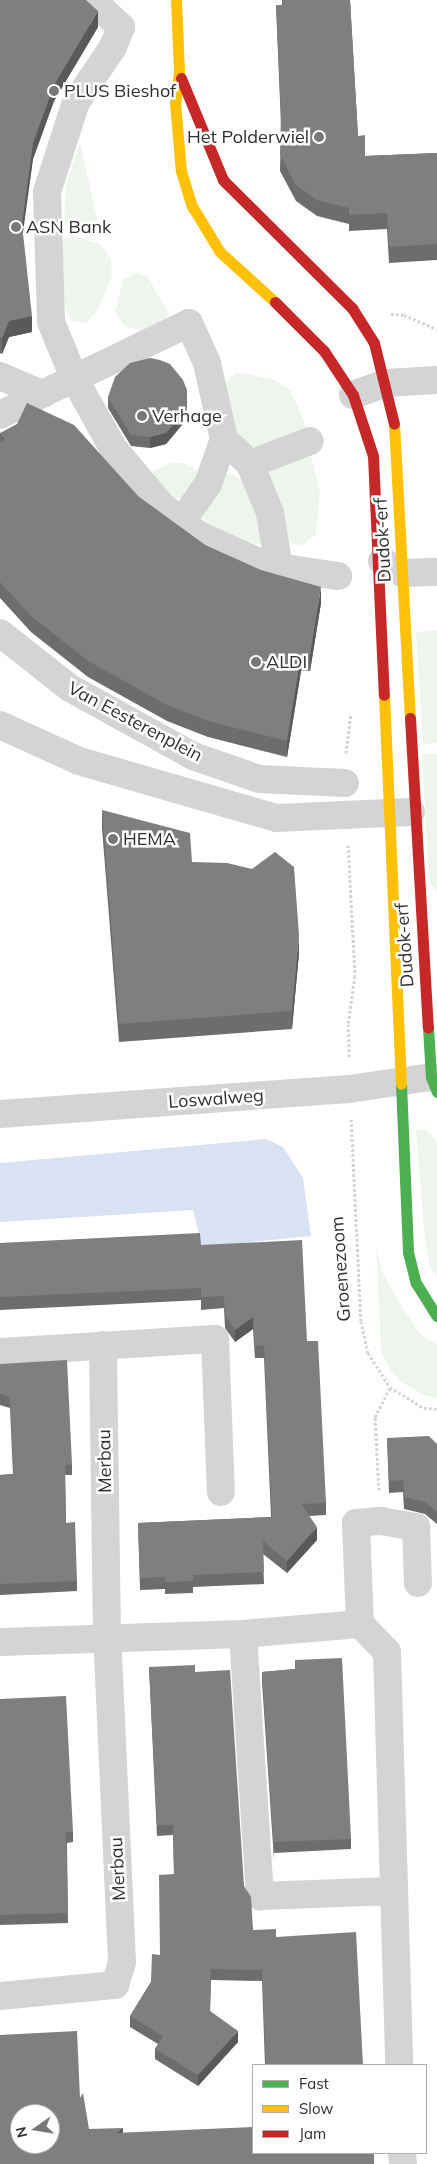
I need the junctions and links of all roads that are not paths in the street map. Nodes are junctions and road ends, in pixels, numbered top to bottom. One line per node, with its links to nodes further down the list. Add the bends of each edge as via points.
1 (92, 0): 5 (street, via 121,27 113,47 76,102 47,192 51,322)
2 (176, 0): 3 (street, Dudok-erf)
3 (179, 72): 7 (street, Dudok-erf, via 223,180 332,284 366,326); 9 (street, Dudok-erf, via 175,103 181,171 192,206 220,252 309,335)
4 (0, 376): 8 (street)
5 (74, 378): 8 (street); 11 (street, via 189,323 207,363); 14 (street, via 113,448 162,506)
6 (437, 380): 7 (street)
7 (386, 383): 9 (street); 18 (street, Dudok-erf, via 396,437)
8 (42, 394): 10 (street)
9 (353, 395): 15 (street, Dudok-erf, via 373,456)
10 (0, 415)
11 (224, 439): 13 (street); 14 (street, via 208,484)
12 (310, 441): 13 (street)
13 (250, 464): 16 (street, via 270,513)
14 (182, 522): 16 (street, via 199,535 265,566)
15 (378, 559): 18 (street); 23 (street, Dudok-erf)
16 (279, 568): 19 (street)
17 (437, 572): 18 (street)
18 (402, 573): 23 (street, Dudok-erf)
19 (338, 576)
20 (0, 633): 22 (street, Van Eesterenplein, via 70,688 193,756 259,779)
21 (0, 724): 23 (street, via 79,761 276,818)
22 (345, 783)
23 (403, 813): 24 (street, Dudok-erf); 25 (street, Dudok-erf)
24 (400, 1081): 25 (street, Loswalweg); 26 (street, Loswalweg, via 349,1089); 27 (street, via 408,1252 416,1283)
25 (434, 1085)
26 (0, 1114)
27 (437, 1316)
28 (104, 1346): 29 (street); 30 (street, via 215,1339); 34 (street, Merbau)
29 (0, 1352)
30 (221, 1492)
31 (418, 1583): 32 (street, via 416,1527 381,1521 356,1523)
32 (360, 1624): 33 (street); 36 (street, via 387,1652)
33 (243, 1634): 34 (street); 36 (street, via 260,1896)
34 (107, 1636): 35 (street); 37 (street, Merbau, via 122,1962 115,1985)
35 (0, 1642)
36 (393, 1891): 38 (street)
37 (0, 1996)
38 (399, 2064)

